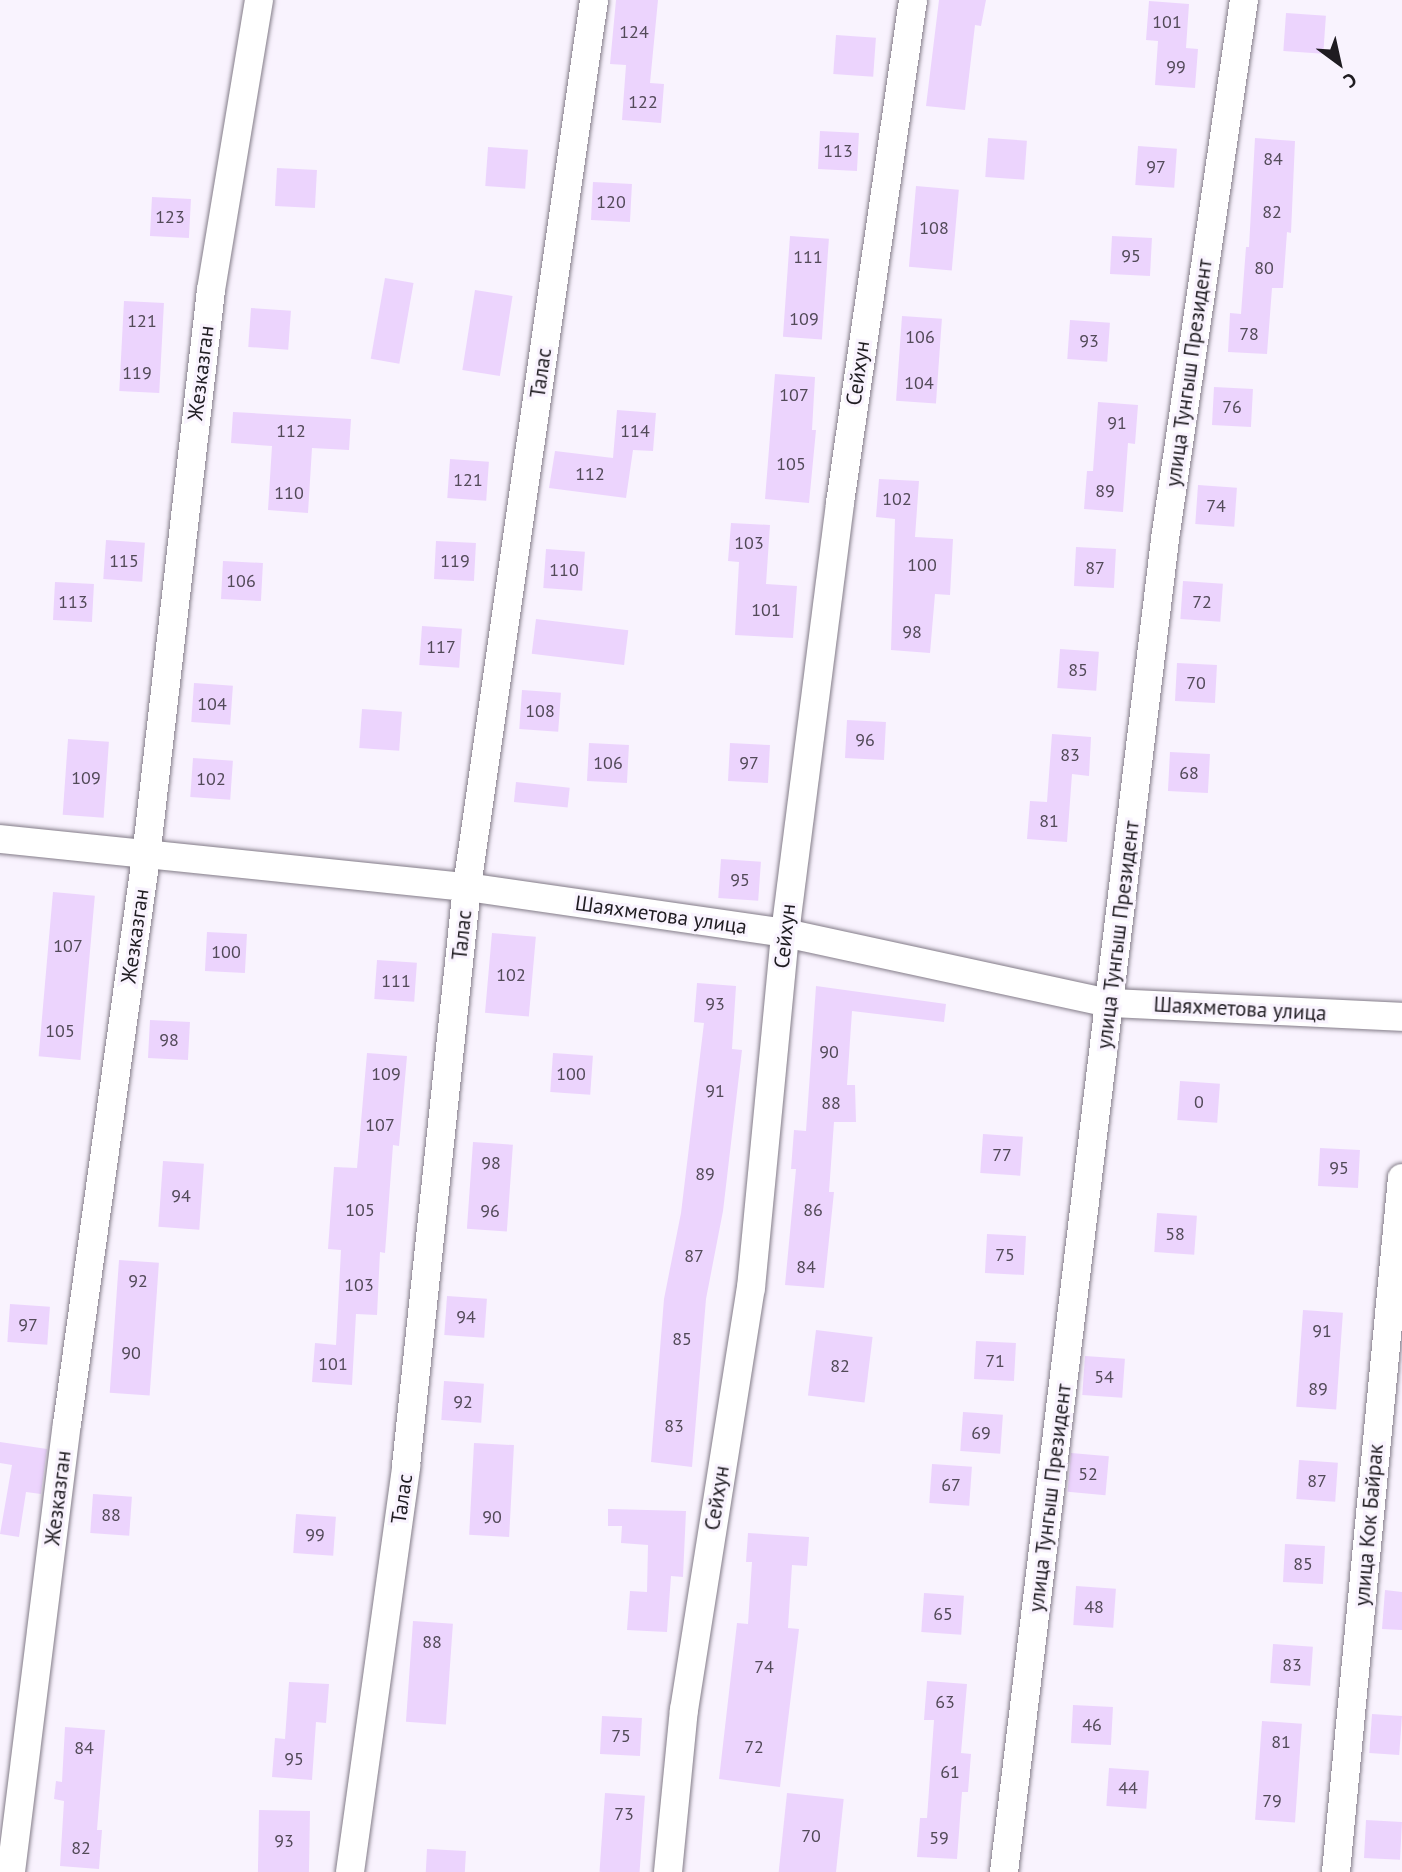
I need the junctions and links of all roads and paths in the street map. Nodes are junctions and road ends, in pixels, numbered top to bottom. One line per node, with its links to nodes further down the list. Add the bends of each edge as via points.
1 (259, 0): 6 (street, Жезказган, via 211,290)
2 (594, 0): 7 (street, Талас)
3 (913, 0): 8 (street, Сейхун, via 838,517)
4 (1244, 0): 9 (street, улица Тунгыш Президент, via 1165,539)
5 (0, 839): 6 (street, Шаяхметова улица)
6 (146, 857): 7 (street, Шаяхметова улица); 12 (street, Жезказган, via 67,1424)
7 (467, 887): 8 (street, Шаяхметова улица); 13 (street, Талас, via 406,1466)
8 (785, 933): 9 (street, Шаяхметова улица); 14 (street, Сейхун, via 751,1288 684,1710)
9 (1111, 1003): 10 (street, Шаяхметова улица); 15 (street, улица Тунгыш Президент)
10 (1402, 1017)
11 (1402, 1178): 16 (street, улица Кок Байрак)
12 (11, 1872)
13 (350, 1872)
14 (668, 1872)
15 (1004, 1872)
16 (1336, 1872)

